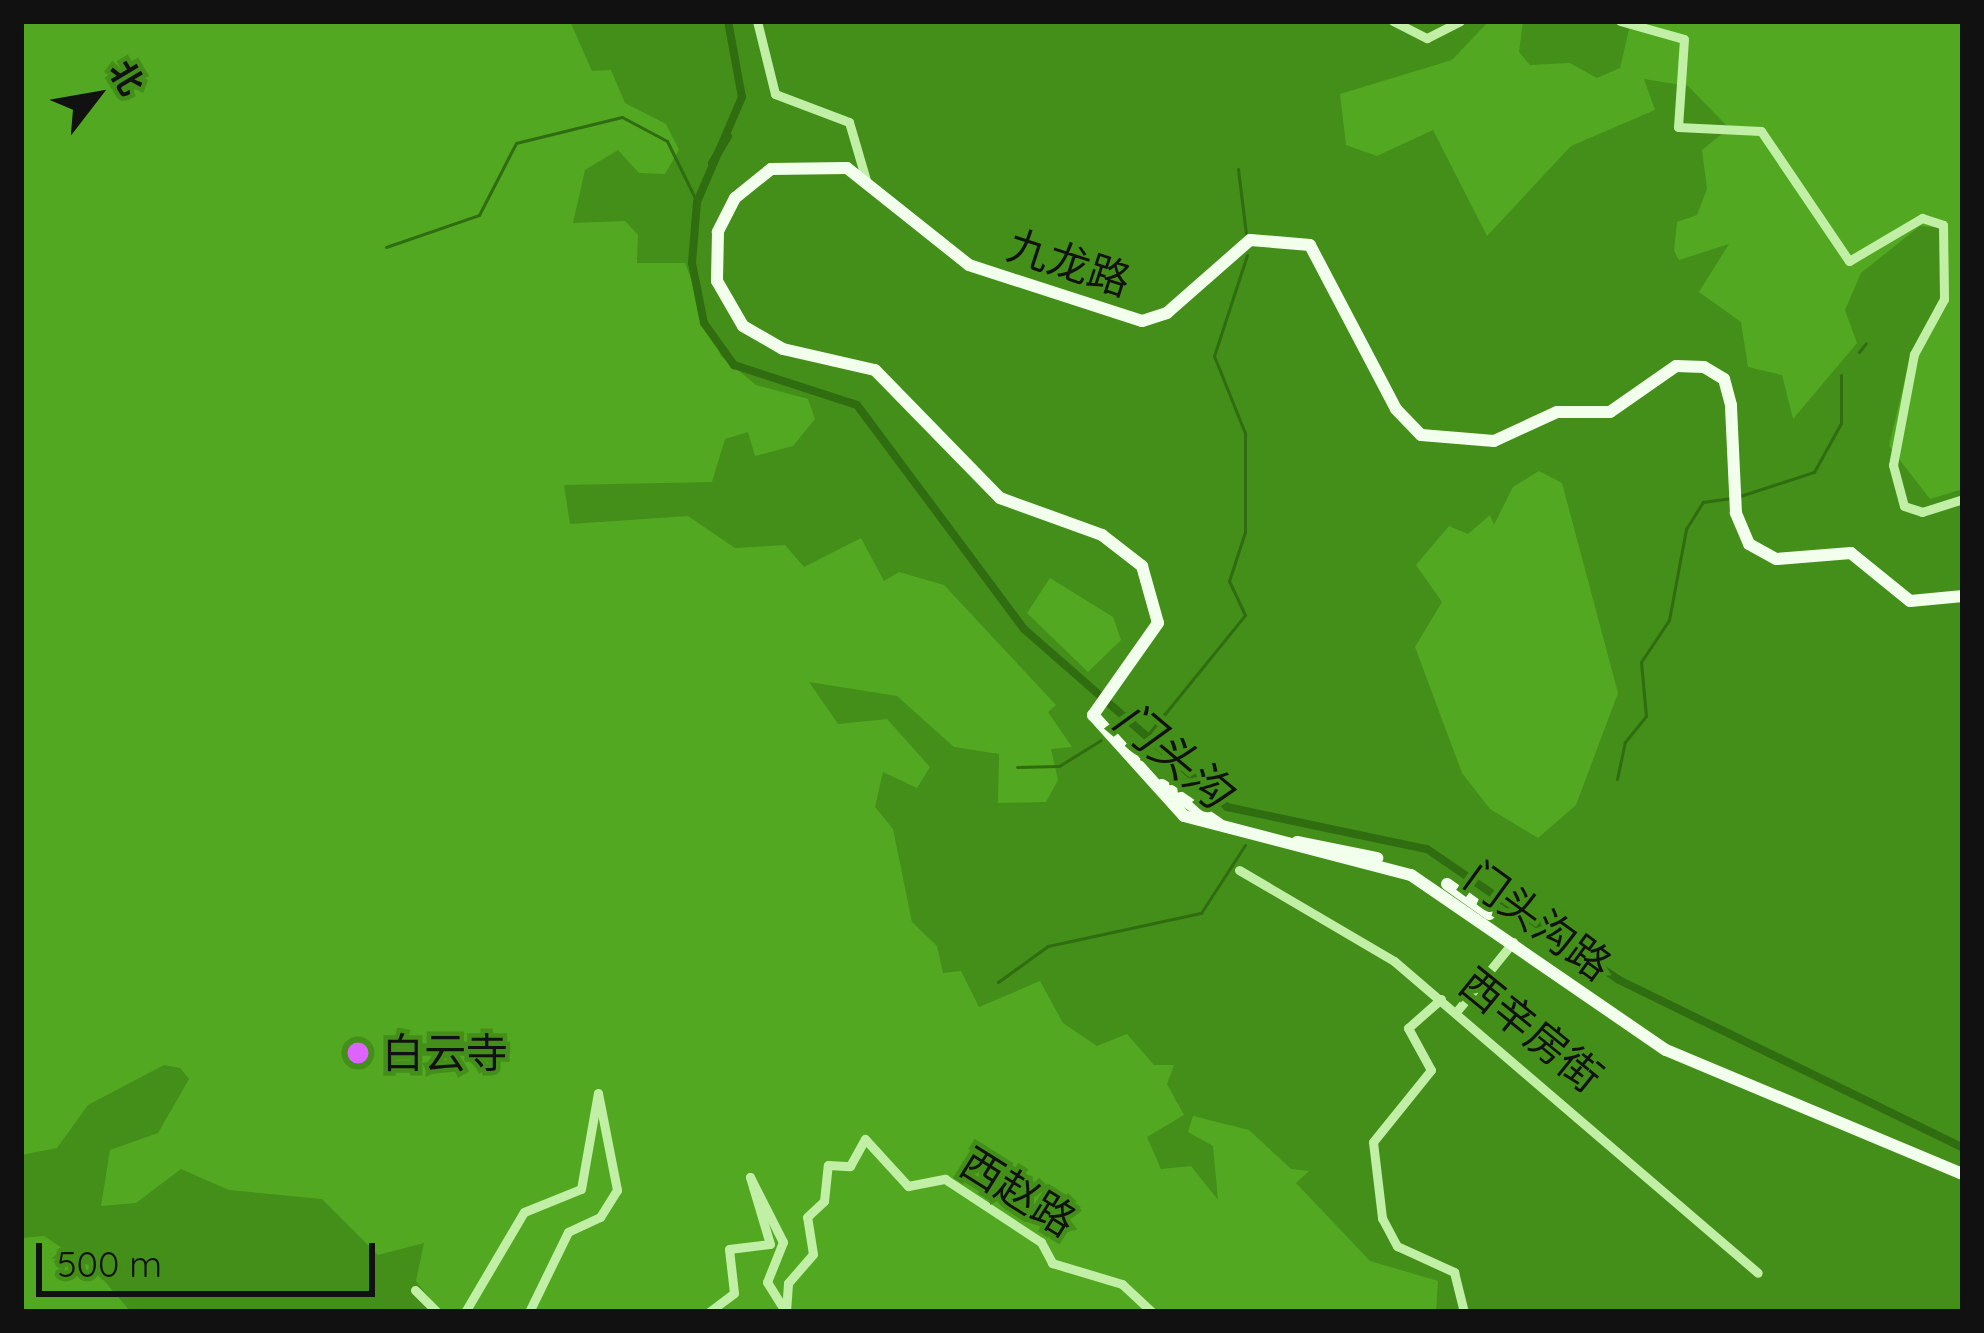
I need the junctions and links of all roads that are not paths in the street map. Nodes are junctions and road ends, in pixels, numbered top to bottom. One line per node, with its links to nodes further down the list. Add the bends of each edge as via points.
1 (757, 21): 5 (street, via 776,94 850,122)
2 (1393, 21): 3 (street, via 1426,38)
3 (1460, 21)
4 (1620, 21): 6 (street, via 1684,39 1678,128 1747,122 1761,131 1849,261 1922,218 1942,225 1944,299 1914,354 1892,453 1904,506 1922,512)
5 (866, 180): 7 (main road, 九龙路, via 935,246 1113,319 1167,313 1250,240 1310,245 1396,409 1435,441 1471,446 1557,412 1610,412 1676,365 1704,367 1724,379 1736,513 1762,555 1852,553 1910,601); 8 (main road, 九龙路, via 808,162 753,180 718,232 726,304 761,340 875,370 1000,498 1125,547 1155,592 1158,623)
6 (1963, 499)
7 (1963, 596)
8 (1096, 711): 10 (main road, 门头沟路, via 1200,825 1411,875); 13 (main road, 门头沟路, via 1202,816 1421,871 1676,1047)
9 (1239, 870): 11 (street, 西辛房街)
10 (1513, 942): 12 (street); 13 (main road, 门头沟路, via 1666,1050)
11 (1441, 999): 12 (street, 西辛房街); 22 (street, via 1408,1028 1431,1070 1373,1142 1382,1219 1396,1246 1454,1272)
12 (1456, 1011): 14 (street, 西辛房街)
13 (1963, 1171)
14 (1758, 1273)
15 (415, 1290): 16 (street)
16 (437, 1312)
17 (465, 1312): 18 (street, via 524,1212 580,1189 598,1093 617,1190 600,1217 568,1232)
18 (529, 1312)
19 (709, 1312): 20 (street, via 734,1293 729,1249 770,1244 750,1177 783,1242 767,1282)
20 (786, 1312): 21 (street, 西赵路, via 788,1282 813,1254 807,1217 824,1201 828,1165 850,1166 865,1139 908,1186 945,1179 1042,1242 1052,1263 1121,1284)
21 (1152, 1312)
22 (1464, 1312)

